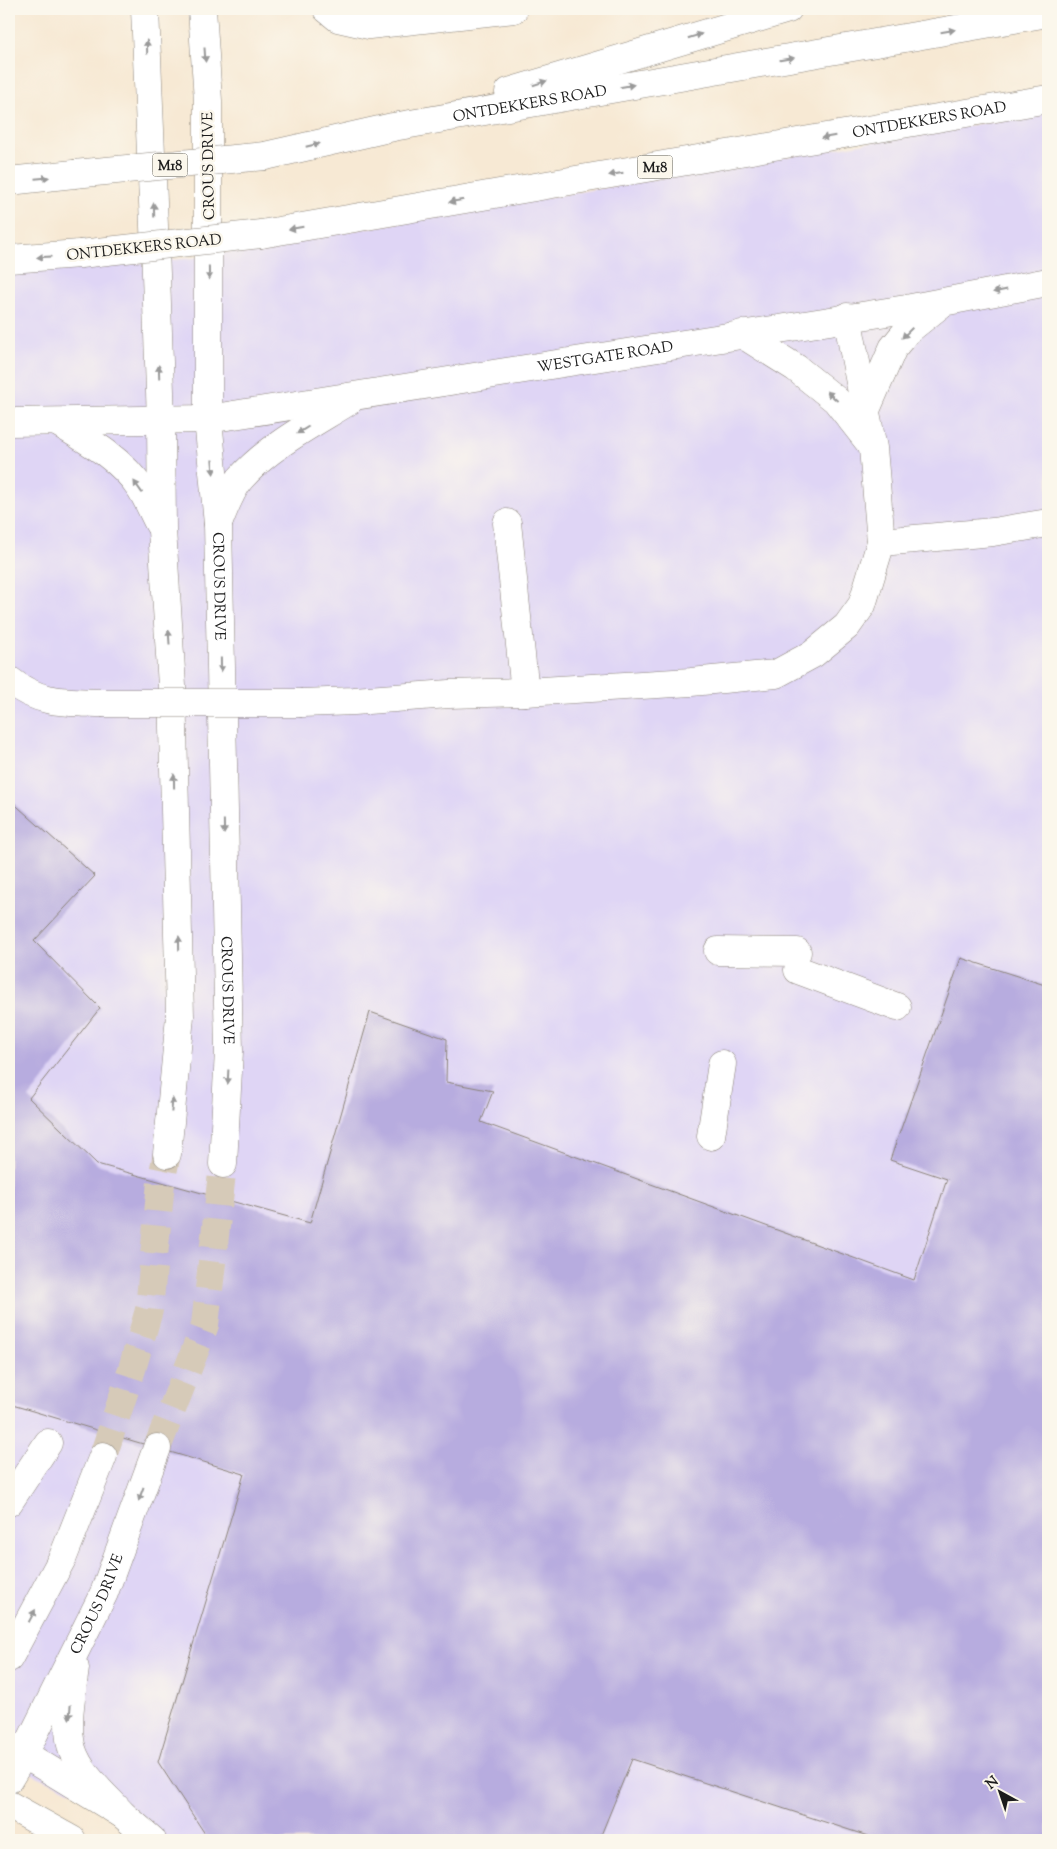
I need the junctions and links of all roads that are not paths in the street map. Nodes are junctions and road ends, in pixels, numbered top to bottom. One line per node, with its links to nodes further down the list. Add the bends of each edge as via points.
1 (145, 9): 18 (street, one-way to 1)
2 (202, 9): 17 (street, CROUS DRIVE, one-way to 17, via 208,101)
3 (327, 9): 4 (street, via 338,18 369,25)
4 (514, 9)
5 (788, 9): 8 (street, one-way to 5)
6 (1048, 13): 8 (street, ONTDEKKERS ROAD / M18, one-way to 6)
7 (1048, 99): 10 (street, ONTDEKKERS ROAD / M18, one-way to 10, bridge, via 261,234)
8 (393, 127): 9 (street, ONTDEKKERS ROAD / M18, one-way to 8, bridge, via 265,156)
9 (9, 181)
10 (9, 259)
11 (1048, 282): 12 (street, WESTGATE ROAD, one-way to 12)
12 (944, 301): 13 (street, WESTGATE ROAD); 16 (street, one-way to 16, via 906,332 894,348)
13 (847, 317): 14 (street, WESTGATE ROAD); 16 (street)
14 (742, 334): 15 (street, WESTGATE ROAD); 21 (street, one-way to 14, via 836,400 796,368)
15 (359, 395): 17 (street, WESTGATE ROAD); 24 (street, one-way to 24, via 258,461 239,480)
16 (866, 410): 21 (street)
17 (208, 419): 18 (street, WESTGATE ROAD); 24 (street, CROUS DRIVE, one-way to 24)
18 (161, 421): 20 (street, WESTGATE ROAD); 25 (street)
19 (9, 422): 20 (street, WESTGATE ROAD)
20 (57, 422): 25 (street, one-way to 20, via 141,489 125,470 94,444)
21 (872, 448): 26 (street)
22 (508, 523): 28 (street)
23 (1048, 523): 26 (street, via 993,532)
24 (218, 524): 34 (street, CROUS DRIVE, one-way to 34, via 230,1051)
25 (162, 530): 33 (street, one-way to 25, via 180,1016 172,686)
26 (881, 542): 28 (street, via 862,606 847,626 813,654 776,674)
27 (9, 680): 28 (street, bridge, via 52,701 101,703 302,704)
28 (525, 692)
29 (718, 951): 30 (street, via 798,961)
30 (897, 1007)
31 (722, 1064): 32 (street)
32 (711, 1136)
33 (167, 1154)
34 (223, 1164)
35 (48, 1443): 38 (street)
36 (157, 1448): 39 (street, CROUS DRIVE, one-way to 39, via 104,1593)
37 (103, 1456): 40 (street, one-way to 37, via 63,1556)
38 (9, 1502)
39 (77, 1646): 41 (street, CROUS DRIVE); 44 (street, one-way to 44, via 69,1719 72,1750 86,1774)
40 (10, 1656)
41 (16, 1750): 42 (street, CROUS DRIVE); 44 (street)
42 (9, 1779)
43 (9, 1806): 45 (street)
44 (122, 1814): 46 (street)
45 (72, 1840)
46 (152, 1840)

